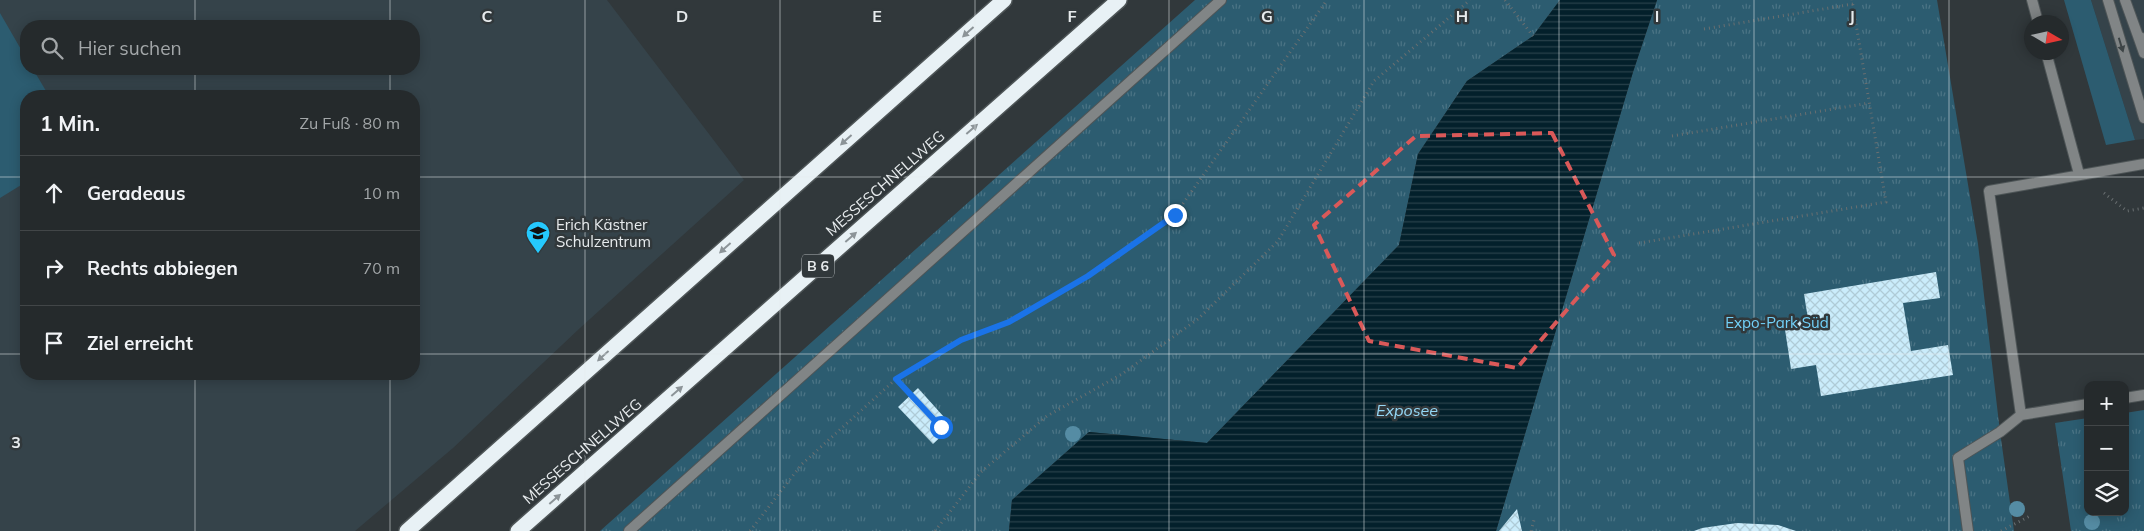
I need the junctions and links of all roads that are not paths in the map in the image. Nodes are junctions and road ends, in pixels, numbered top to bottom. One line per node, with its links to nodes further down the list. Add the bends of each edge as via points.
1 (1004, 0): 18 (highway, one-way to 18)
2 (1118, 0): 19 (highway, MESSESCHNELLWEG / B 6, one-way to 2)
3 (1221, 0): 20 (lane)
4 (2032, 0): 7 (lane)
5 (2108, 0): 11 (lane, one-way to 11)
6 (2125, 0): 8 (lane)
7 (2036, 15)
8 (2141, 37): 9 (lane)
9 (2144, 53)
10 (2048, 60): 13 (lane)
11 (2144, 118)
12 (2144, 164): 13 (lane)
13 (2079, 174): 17 (lane, via 1989,191)
14 (2144, 395): 15 (lane)
15 (2129, 397)
16 (2084, 405): 17 (lane)
17 (2021, 415): 21 (lane, via 1958,458)
18 (407, 531)
19 (518, 531)
20 (630, 531)
21 (1968, 531)

